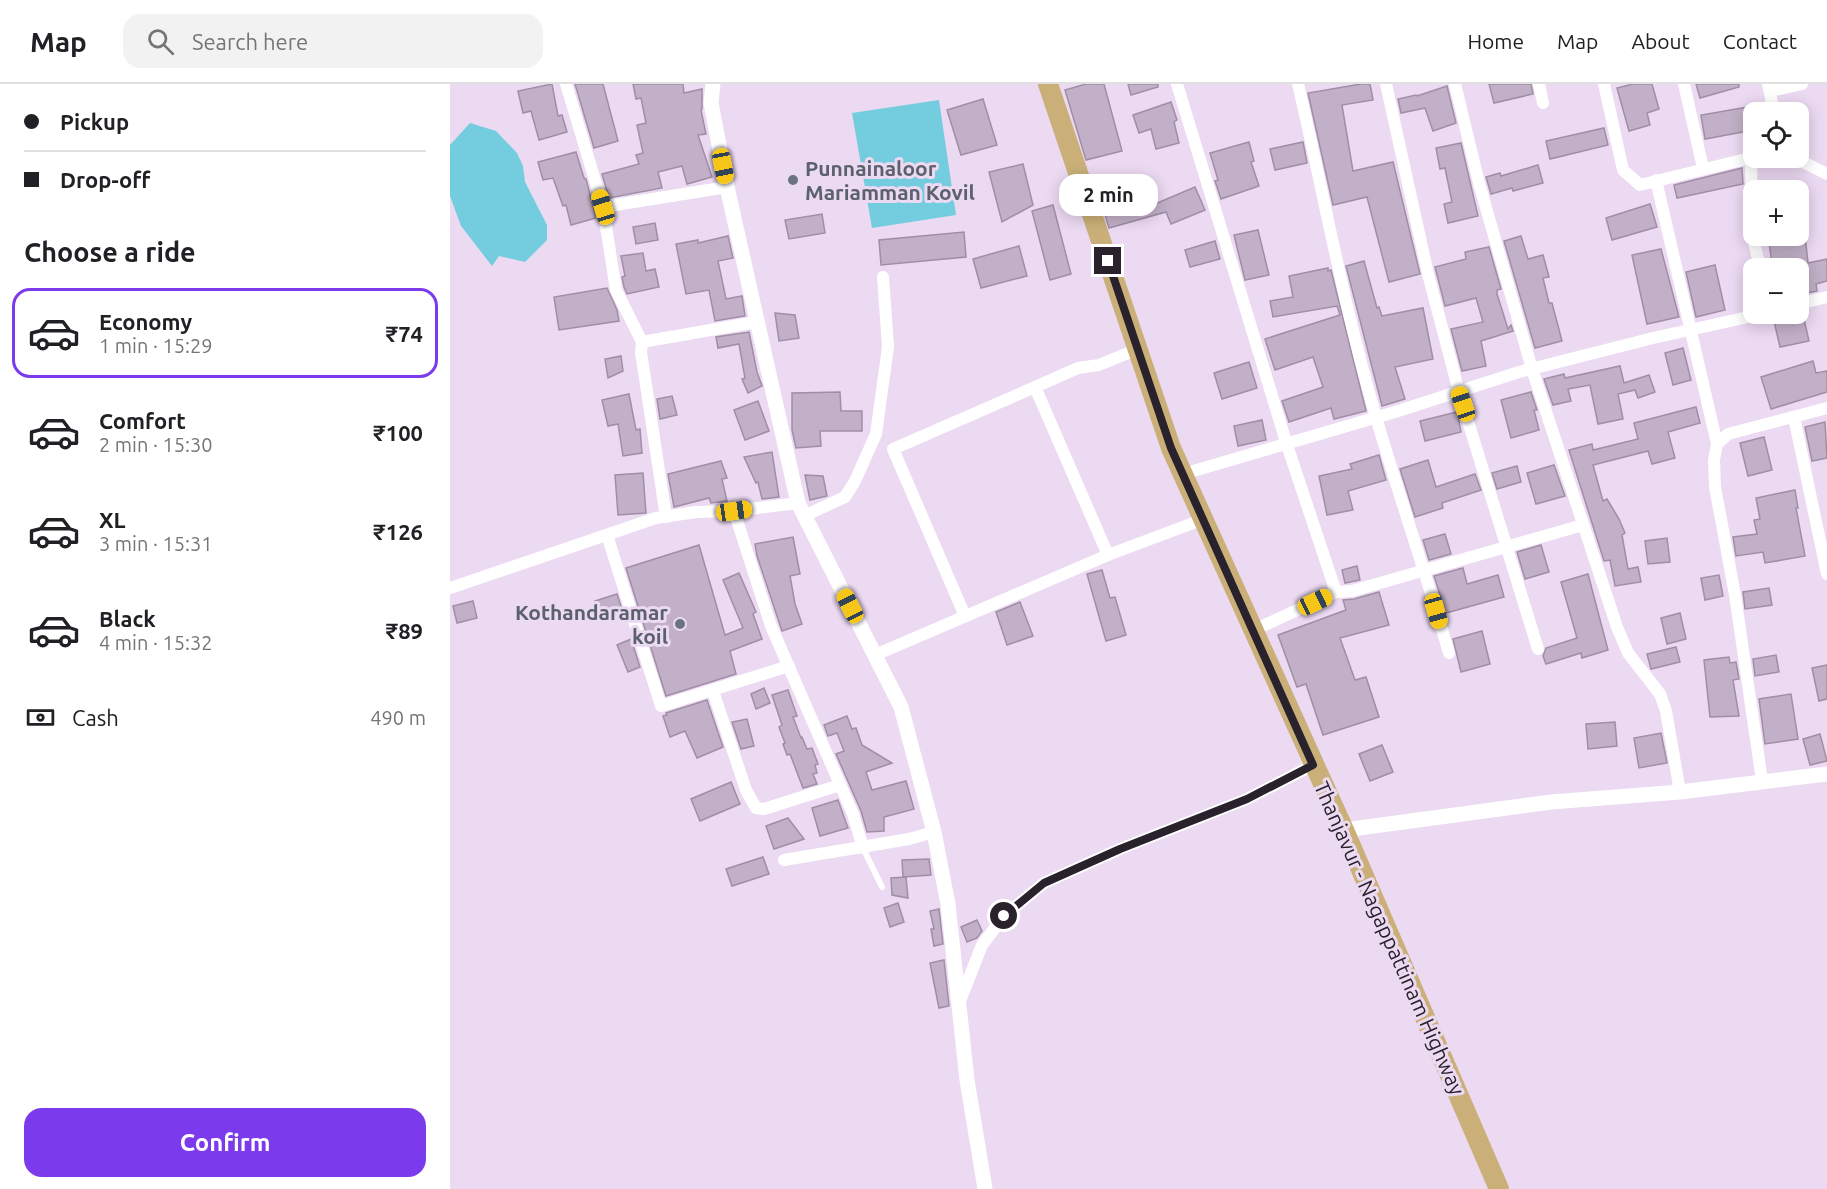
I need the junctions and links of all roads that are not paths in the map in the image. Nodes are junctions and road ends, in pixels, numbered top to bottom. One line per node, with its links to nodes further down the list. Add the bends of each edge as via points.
1 (566, 84): 22 (street)
2 (713, 84): 21 (street, via 711,103)
3 (1177, 84): 39 (street)
4 (1298, 84): 37 (street)
5 (1386, 84): 34 (street)
6 (1455, 84): 32 (street)
7 (1539, 84): 14 (street)
8 (1604, 84): 20 (street, via 1623,170 1640,185)
9 (1684, 84): 17 (street)
10 (1802, 84): 12 (street)
11 (1051, 85): 31 (highway, Thanjavur - Nagappattinam Highway)
12 (1769, 87): 13 (street)
13 (1772, 102)
14 (1543, 103)
15 (1743, 159): 17 (street)
16 (1809, 165): 19 (street)
17 (1703, 168): 20 (street)
18 (1752, 168): 23 (street, via 1752,233)
19 (1827, 174)
20 (1656, 180): 29 (street)
21 (727, 187): 22 (street); 28 (street)
22 (603, 207): 30 (street, via 616,290)
23 (1758, 258)
24 (884, 277): 41 (street, via 888,347 876,434 845,497)
25 (1827, 297): 26 (street)
26 (1809, 301)
27 (1743, 318): 29 (street)
28 (756, 322): 30 (street); 41 (street)
29 (1691, 330): 32 (street); 38 (street)
30 (642, 342): 43 (street)
31 (1138, 349): 33 (street); 40 (highway, Thanjavur - Nagappattinam Highway)
32 (1532, 369): 34 (street); 45 (street)
33 (1035, 387): 48 (street); 53 (street, via 893,449)
34 (1459, 392): 37 (street); 47 (street)
35 (1827, 408): 36 (street)
36 (1794, 417): 38 (street, via 1728,434); 50 (street)
37 (1376, 418): 39 (street); 49 (street)
38 (1717, 444): 62 (street, via 1715,487)
39 (1287, 445): 40 (street); 52 (street)
40 (1183, 474): 44 (highway, Thanjavur - Nagappattinam Highway)
41 (801, 509): 42 (street); 57 (street)
42 (734, 511): 43 (street); 58 (street, via 771,626)
43 (666, 517): 46 (street)
44 (1204, 519): 48 (street); 54 (highway, Thanjavur - Nagappattinam Highway)
45 (1583, 525): 47 (street); 64 (street, via 1628,653 1660,694)
46 (607, 535): 51 (street); 59 (street, via 661,706)
47 (1506, 545): 49 (street); 55 (street)
48 (1108, 555): 53 (street)
49 (1424, 569): 52 (street, via 1352,591); 56 (street)
50 (1827, 574)
51 (450, 588)
52 (1336, 592): 54 (street)
53 (965, 616): 57 (street)
54 (1254, 630): 60 (highway, Thanjavur - Nagappattinam Highway)
55 (1538, 649)
56 (1449, 653)
57 (875, 655): 66 (street, via 902,707)
58 (789, 666): 59 (street); 63 (street)
59 (713, 691): 63 (street, via 746,790 756,808 764,809)
60 (1313, 765): 65 (highway, Thanjavur - Nagappattinam Highway); 70 (street, via 1247,799 1044,883 1004,916 982,945)
61 (1827, 774): 62 (street)
62 (1762, 781): 64 (street)
63 (840, 785): 67 (street)
64 (1680, 792): 65 (street, via 1551,802)
65 (1344, 830): 72 (highway, Thanjavur - Nagappattinam Highway)
66 (934, 832): 67 (street); 70 (street, via 948,904)
67 (863, 848): 68 (street); 69 (lane)
68 (784, 860)
69 (882, 887)
70 (959, 1003): 71 (street)
71 (985, 1189)
72 (1499, 1189)

